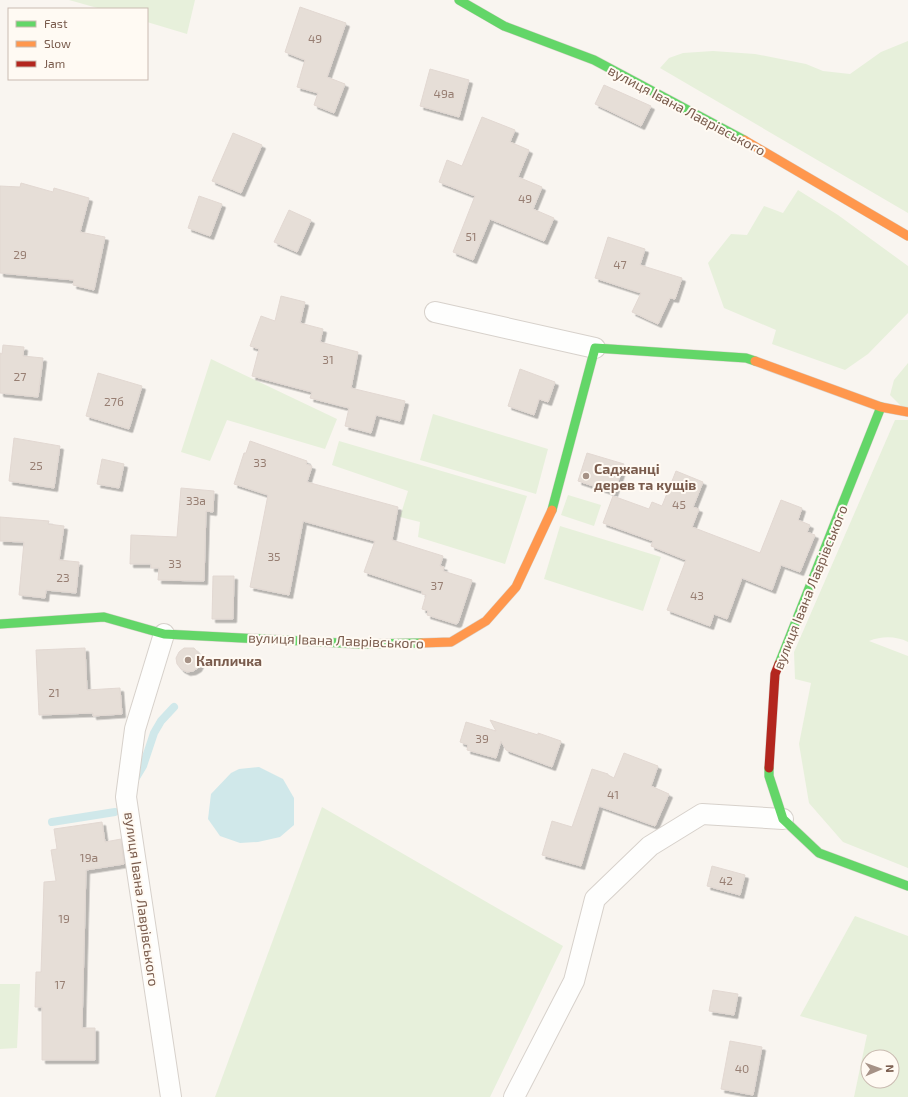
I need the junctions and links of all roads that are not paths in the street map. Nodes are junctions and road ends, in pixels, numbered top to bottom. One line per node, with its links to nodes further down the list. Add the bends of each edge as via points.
1 (459, 0): 2 (street, вулиця Івана Лаврівського, via 504,26 594,60 745,140)
2 (908, 236)
3 (435, 312): 4 (street)
4 (596, 348): 5 (street, via 746,358); 8 (street, вулиця Івана Лаврівського, via 552,510 516,587 486,621 451,642 360,644)
5 (881, 407): 6 (street); 9 (street, вулиця Івана Лаврівського, via 775,674 769,776)
6 (908, 412)
7 (0, 624): 8 (street, вулиця Івана Лаврівського, via 104,617)
8 (164, 634): 11 (street, вулиця Івана Лаврівського, via 135,729 126,796)
9 (783, 819): 10 (street, via 819,853); 12 (street, via 702,814 650,846 595,899 574,981)
10 (908, 886)
11 (171, 1097)
12 (514, 1097)

